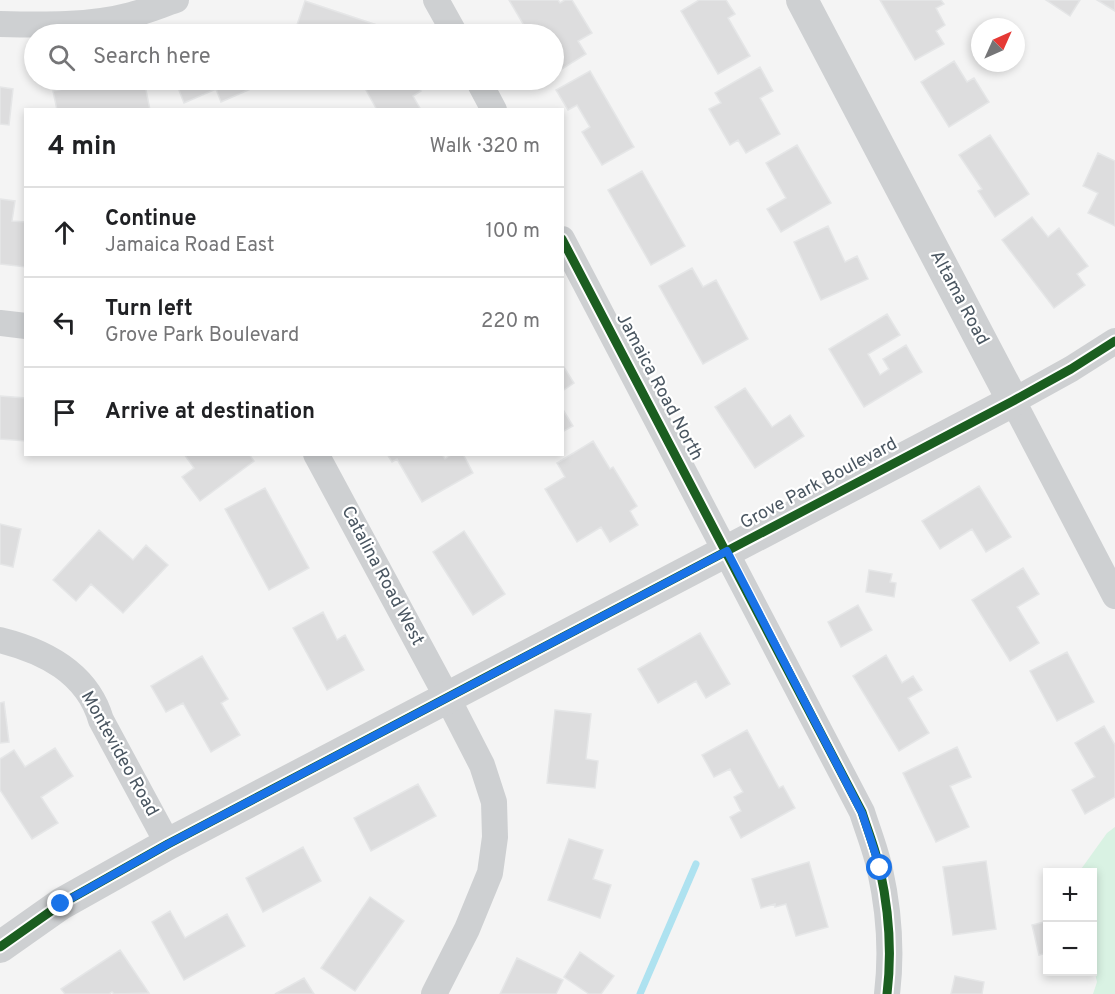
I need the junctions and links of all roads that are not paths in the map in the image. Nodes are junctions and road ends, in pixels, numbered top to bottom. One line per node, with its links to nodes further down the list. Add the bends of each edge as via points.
1 (176, 0): 5 (street, via 130,15)
2 (436, 0): 6 (street)
3 (801, 0): 14 (street, Altama Road)
4 (0, 24): 7 (street)
5 (51, 24)
6 (449, 24)
7 (24, 25)
8 (483, 90): 9 (street)
9 (493, 108)
10 (564, 243): 16 (street, Jamaica Road North)
11 (0, 323): 12 (street)
12 (24, 326)
13 (1115, 341): 14 (street, Grove Park Boulevard)
14 (1013, 401): 16 (street, Grove Park Boulevard); 17 (street, Altama Road)
15 (317, 456): 19 (street, Catalina Road West)
16 (727, 551): 19 (street, Grove Park Boulevard); 23 (street, Jamaica Road North, via 862,813 880,868 888,919)
17 (1115, 596)
18 (0, 640): 20 (street, Montevideo Road, via 40,652 78,681 97,707)
19 (447, 696): 20 (street, Grove Park Boulevard); 22 (street, Catalina Road West, via 482,765 494,802 495,837 490,873 468,929)
20 (168, 844): 21 (street, Grove Park Boulevard, via 61,904)
21 (0, 947)
22 (434, 994)
23 (887, 994)

